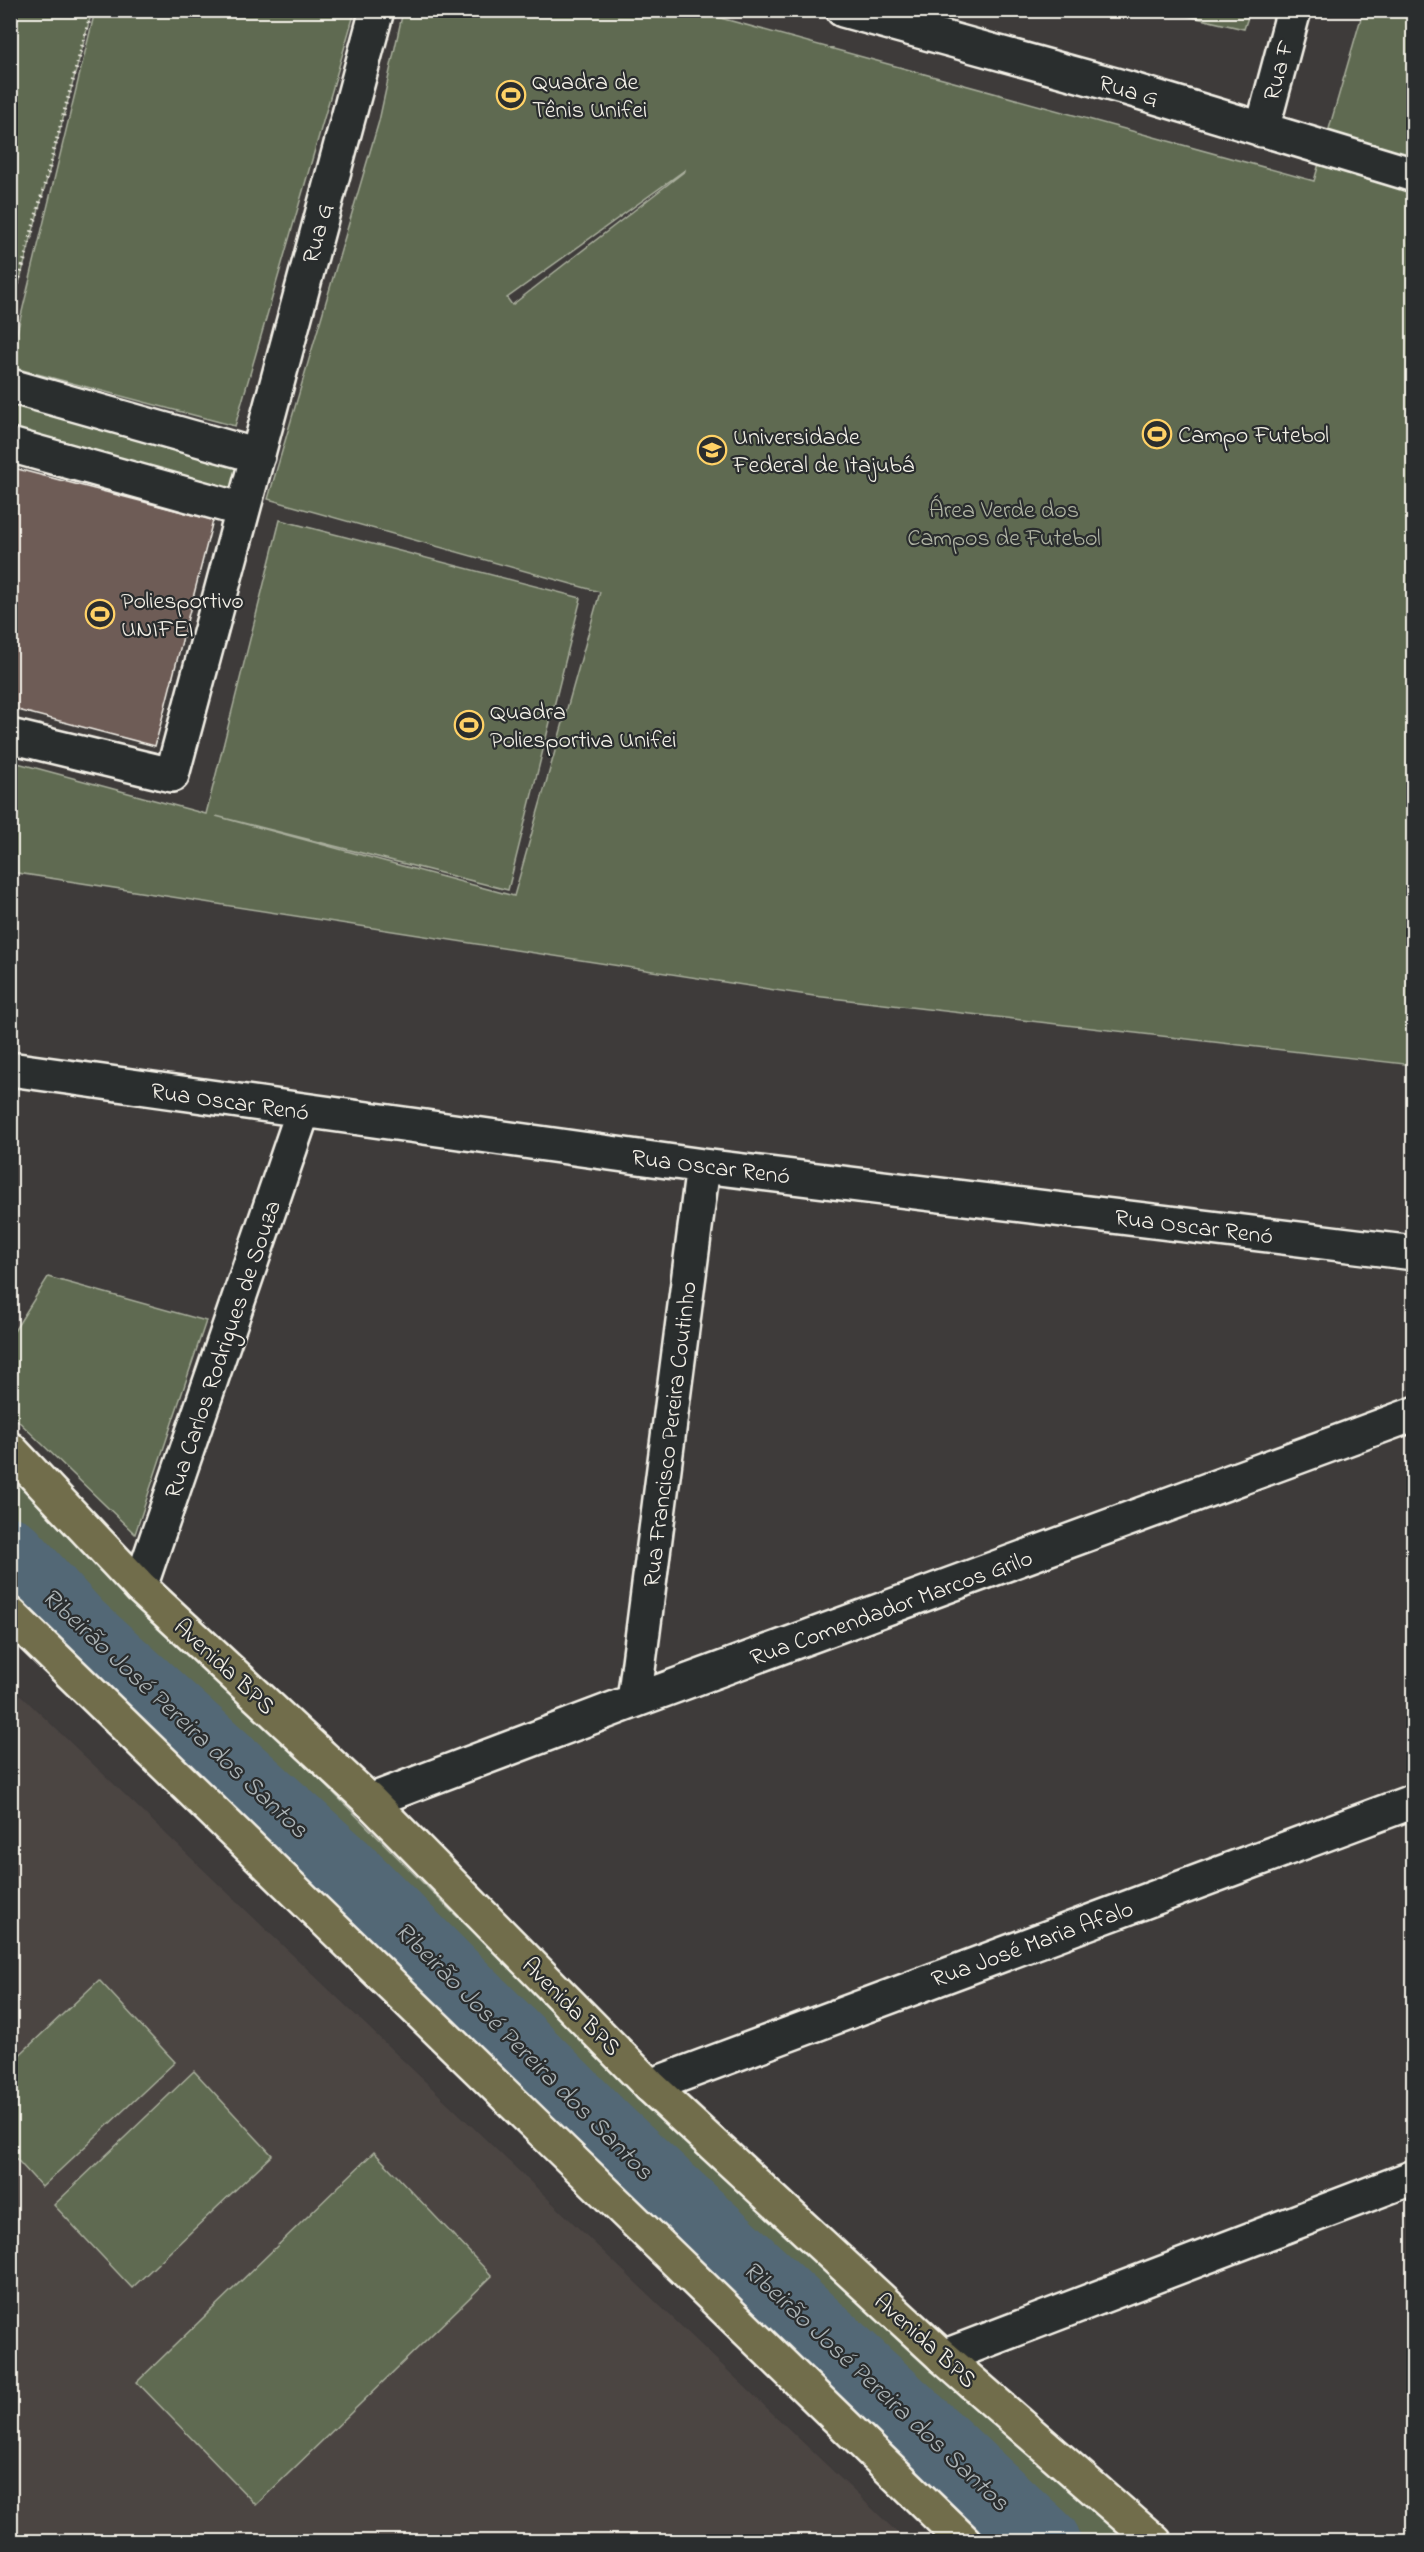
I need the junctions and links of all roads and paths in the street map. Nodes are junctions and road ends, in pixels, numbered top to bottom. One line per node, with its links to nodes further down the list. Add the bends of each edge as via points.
1 (92, 10): 7 (path)
2 (377, 10): 10 (street, Rua G)
3 (1294, 10): 5 (street, Rua F)
4 (855, 12): 5 (street, Rua G)
5 (1262, 130): 6 (street, Rua G)
6 (1413, 175)
7 (10, 313)
8 (10, 386): 10 (street)
9 (10, 445): 11 (street)
10 (258, 456): 11 (street, Rua G)
11 (243, 510): 12 (street, Rua G, via 172,775)
12 (10, 735)
13 (10, 1069): 14 (street, Rua Oscar Renó)
14 (303, 1111): 15 (street, Rua Oscar Renó); 19 (street, Rua Carlos Rodrigues de Souza)
15 (703, 1166): 16 (street, Rua Oscar Renó); 21 (street, Rua Francisco Pereira Coutinho)
16 (1413, 1253)
17 (1413, 1414): 21 (street, Rua Comendador Marcos Grilo)
18 (10, 1449): 19 (main road, Avenida BPS)
19 (140, 1587): 22 (main road, Avenida BPS)
20 (10, 1614): 27 (main road)
21 (634, 1701): 22 (street, Rua Comendador Marcos Grilo)
22 (370, 1801): 24 (main road, Avenida BPS)
23 (1413, 1801): 24 (street, Rua José Maria Afalo)
24 (650, 2086): 26 (main road, Avenida BPS)
25 (1413, 2177): 26 (street)
26 (943, 2357): 28 (main road, Avenida BPS)
27 (965, 2541)
28 (1155, 2541)

